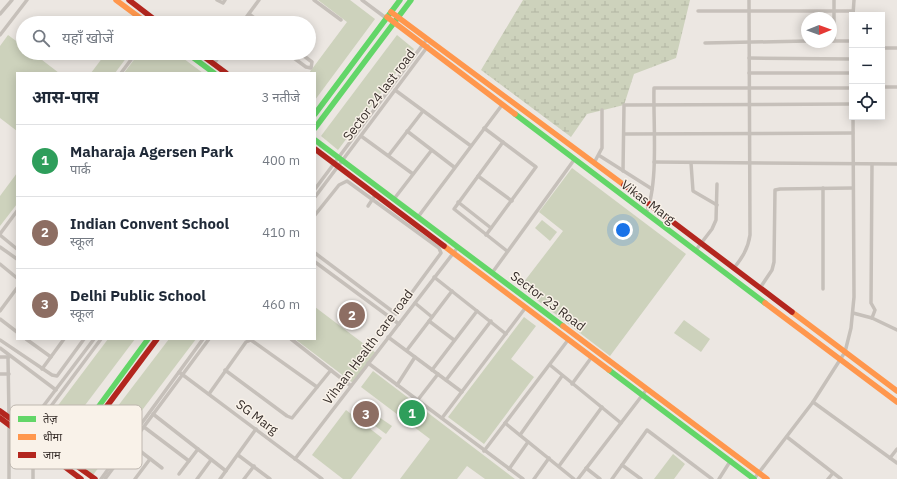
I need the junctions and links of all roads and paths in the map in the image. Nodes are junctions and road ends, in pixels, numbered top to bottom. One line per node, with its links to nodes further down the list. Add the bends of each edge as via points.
1 (6, 0): 15 (street)
2 (27, 0): 32 (street)
3 (116, 0): 24 (street)
4 (129, 0): 25 (street)
5 (217, 0): 6 (street, via 223,3)
6 (226, 0)
7 (259, 0): 23 (street)
8 (314, 0): 29 (street)
9 (362, 0): 28 (street)
10 (400, 0): 18 (street)
11 (411, 0): 27 (street)
12 (749, 0): 19 (street)
13 (834, 0): 17 (street)
14 (854, 0): 20 (street)
15 (11, 1): 22 (street)
16 (698, 11): 19 (street)
17 (834, 11): 19 (street); 21 (street)
18 (391, 12): 27 (street, Vikas Marg); 28 (street)
19 (749, 12): 38 (street)
20 (853, 12)
21 (849, 13)
22 (0, 14)
23 (249, 14): 26 (street)
24 (138, 16)
25 (150, 16)
26 (252, 16)
27 (398, 17): 30 (street); 34 (street, Vikas Marg)
28 (386, 18): 30 (street, Vikas Marg); 68 (street)
29 (341, 20)
30 (394, 22): 40 (street, Vikas Marg); 70 (street)
31 (0, 25): 32 (street)
32 (5, 29): 33 (street)
33 (0, 35)
34 (429, 40): 40 (street, Sector 24 last road); 89 (street, Vikas Marg)
35 (801, 41): 38 (street)
36 (837, 41): 37 (street)
37 (849, 41)
38 (749, 42): 39 (street); 43 (street)
39 (705, 43)
40 (425, 46): 61 (street, Sector 24 last road); 63 (street, Vikas Marg); 85 (street, Sector 24 last road)
41 (885, 48): 42 (street)
42 (897, 48)
43 (749, 58): 44 (street); 55 (street)
44 (849, 59)
45 (131, 60): 52 (street)
46 (196, 60): 53 (street)
47 (209, 60): 51 (street)
48 (217, 60): 51 (street)
49 (296, 60): 50 (street, via 311,68 312,62)
50 (309, 60)
51 (214, 64): 54 (street)
52 (122, 72)
53 (213, 72)
54 (225, 72)
55 (749, 73): 56 (street); 60 (street)
56 (849, 73)
57 (885, 87): 58 (street)
58 (897, 87)
59 (849, 88): 60 (street)
60 (749, 89): 64 (street, via 654,88); 65 (street)
61 (395, 90): 66 (street); 77 (street, Sector 24 last road)
62 (849, 104): 65 (street)
63 (502, 105): 71 (street); 86 (street, Vikas Marg)
64 (654, 105): 65 (street); 74 (street, via 624,105); 75 (street)
65 (749, 105): 76 (street)
66 (423, 110): 72 (street); 80 (street)
67 (602, 110): 84 (street)
68 (316, 113)
69 (853, 120): 73 (street)
70 (316, 127)
71 (486, 129): 79 (street); 80 (street)
72 (407, 131): 82 (street); 83 (street)
73 (853, 133): 76 (street); 91 (street)
74 (624, 134): 75 (street); 96 (street)
75 (654, 134): 76 (street); 87 (street)
76 (749, 134): 90 (street)
77 (361, 136): 83 (street); 85 (street, Sector 24 last road)
78 (316, 141): 85 (street, Sector 23 Road)
79 (503, 142): 98 (street); 107 (street, via 536,167)
80 (471, 146): 95 (street)
81 (316, 150): 94 (street, Sector 23 Road)
82 (431, 151): 95 (street); 97 (street)
83 (388, 155): 97 (street)
84 (600, 156): 89 (street); 96 (street)
85 (341, 159): 94 (street); 106 (street, Sector 23 Road)
86 (574, 160): 114 (street, Vikas Marg); 123 (street)
87 (654, 162): 88 (street); 103 (street)
88 (690, 162): 90 (street); 110 (street, via 693,191)
89 (594, 163): 109 (street, Vikas Marg)
90 (749, 164): 91 (street); 130 (street, via 749,244)
91 (853, 164): 92 (street); 102 (street)
92 (872, 164): 93 (street); 144 (street, via 871,303 875,310)
93 (897, 164)
94 (336, 165): 100 (street); 104 (street); 105 (street, Sector 23 Road)
95 (454, 167): 115 (street)
96 (623, 171): 103 (street)
97 (413, 174): 106 (street)
98 (478, 176): 107 (street); 108 (street)
99 (717, 184): 110 (street)
100 (316, 188)
101 (823, 188): 102 (street); 134 (street, via 776,190 774,262 772,270); 136 (street)
102 (853, 188): 142 (street)
103 (652, 189): 109 (street)
104 (316, 195)
105 (375, 197): 111 (street); 113 (street, via 345,181); 125 (street, Sector 23 Road); 126 (street, via 441,250 441,256 396,314)
106 (394, 199): 115 (street, Sector 23 Road)
107 (512, 201): 116 (street)
108 (458, 202): 116 (street); 118 (street, via 454,208 455,212)
109 (650, 204): 114 (street); 119 (street, Vikas Marg)
110 (717, 205): 119 (street, via 716,220 712,229)
111 (368, 206)
112 (16, 212): 117 (street)
113 (316, 214)
114 (646, 214): 124 (street, Vikas Marg)
115 (418, 216): 120 (street, Sector 23 Road)
116 (491, 228): 118 (street)
117 (0, 235): 122 (street)
118 (486, 235): 123 (street)
119 (700, 243): 124 (street); 130 (street, Vikas Marg)
120 (458, 246): 125 (street, Vihaan Health care road); 131 (street, Sector 23 Road)
121 (0, 247): 127 (street)
122 (16, 248)
123 (507, 251): 131 (street)
124 (695, 251): 173 (street, Vikas Marg)
125 (453, 253): 133 (street, Vihaan Health care road); 139 (street, Sector 23 Road)
126 (316, 254)
127 (16, 258)
128 (316, 263): 147 (street)
129 (0, 264): 132 (street)
130 (734, 268): 134 (street, Vikas Marg)
131 (492, 273): 191 (street, Sector 23 Road)
132 (16, 277)
133 (434, 277): 137 (street); 138 (street, Vihaan Health care road)
134 (760, 288): 167 (street, Vikas Marg)
135 (16, 289): 140 (street)
136 (823, 290)
137 (452, 292): 141 (street); 145 (street)
138 (415, 303): 145 (street); 147 (street, Vihaan Health care road)
139 (526, 307): 150 (street); 164 (street, Sector 23 Road)
140 (0, 311)
141 (477, 311): 146 (street); 163 (street)
142 (853, 313): 144 (street); 167 (street)
143 (0, 318): 149 (street)
144 (872, 318): 148 (street)
145 (430, 319): 163 (street); 166 (street)
146 (491, 321): 150 (street); 186 (street)
147 (398, 324): 151 (street, Vihaan Health care road)
148 (897, 330)
149 (16, 331)
150 (506, 334): 193 (street)
151 (388, 337): 166 (street); 174 (street, Vihaan Health care road)
152 (0, 340): 176 (street)
153 (27, 340): 169 (street)
154 (63, 340): 169 (street)
155 (83, 340): 176 (street, via 60,375 52,375)
156 (93, 340): 192 (street)
157 (100, 340): 201 (street)
158 (147, 340): 202 (street)
159 (156, 340): 203 (street)
160 (202, 340): 180 (street)
161 (209, 340): 184 (street)
162 (291, 340): 178 (street)
163 (454, 340): 179 (street)
164 (568, 340): 172 (street, Sector 23 Road); 175 (street)
165 (0, 348): 171 (street)
166 (406, 350): 170 (street)
167 (845, 352): 173 (street); 194 (street, Vikas Marg)
168 (0, 357): 171 (street)
169 (51, 357): 176 (street)
170 (415, 357): 179 (street); 187 (street)
171 (10, 358): 182 (street); 192 (street)
172 (591, 358): 188 (street); 196 (street, Sector 23 Road)
173 (841, 360): 198 (street); 199 (street, Vikas Marg)
174 (368, 363): 187 (street); 189 (street, Vihaan Health care road)
175 (550, 365): 185 (street); 211 (street)
176 (42, 369)
177 (225, 370): 190 (street, via 246,342 254,340); 190 (street, via 290,418 294,417); 195 (street)
178 (331, 370): 189 (street); 190 (street)
179 (432, 370): 183 (street)
180 (179, 372): 184 (street, SG Marg); 210 (street)
181 (0, 374): 182 (street)
182 (9, 374): 208 (street)
183 (438, 374): 186 (street); 197 (street)
184 (183, 375): 195 (street, SG Marg); 206 (street)
185 (562, 376): 188 (street); 217 (street)
186 (446, 380): 193 (street)
187 (396, 384): 197 (street)
188 (572, 384): 204 (street)
189 (351, 386): 228 (street, Vihaan Health care road)
190 (317, 387)
191 (647, 388): 196 (street); 244 (street, Sector 23 Road)
192 (56, 390): 200 (street)
193 (462, 392): 209 (street)
194 (897, 392)
195 (209, 394): 215 (street, SG Marg)
196 (642, 395): 212 (street); 230 (street, Sector 23 Road)
197 (418, 401): 209 (street)
198 (813, 402): 218 (street); 226 (street)
199 (897, 402)
200 (46, 405)
201 (49, 405)
202 (102, 405)
203 (106, 405)
204 (602, 407): 212 (street); 235 (street)
205 (0, 411): 208 (street)
206 (153, 414): 214 (street); 220 (street)
207 (0, 418): 213 (street)
208 (9, 418)
209 (442, 418): 222 (street)
210 (142, 423)
211 (505, 423): 217 (street); 222 (street)
212 (621, 423): 237 (street)
213 (9, 425): 247 (street)
214 (144, 427): 216 (street); 231 (street)
215 (256, 429): 224 (street); 228 (street, SG Marg)
216 (142, 430)
217 (520, 435): 219 (street)
218 (786, 438): 244 (street); 245 (street)
219 (528, 442): 225 (street); 242 (street)
220 (198, 449): 229 (street); 231 (street)
221 (897, 449): 226 (street)
222 (484, 450): 242 (street)
223 (142, 453): 227 (street)
224 (238, 455): 234 (street); 243 (street)
225 (549, 458): 235 (street); 259 (street)
226 (890, 458): 232 (street)
227 (150, 459): 236 (street); 252 (street)
228 (295, 459): 257 (street, SG Marg)
229 (211, 460): 243 (street); 253 (street)
230 (731, 460): 266 (street); 267 (street, Sector 23 Road)
231 (189, 461): 246 (street)
232 (897, 463)
233 (622, 465): 263 (street); 264 (street); 265 (street, via 647,430)
234 (254, 466): 255 (street); 256 (street)
235 (559, 466): 260 (street)
236 (162, 468)
237 (586, 468): 261 (street); 262 (street)
238 (68, 469): 248 (street)
239 (81, 469): 249 (street)
240 (108, 469): 250 (street)
241 (113, 469): 251 (street)
242 (509, 469): 258 (street)
243 (226, 472): 254 (street)
244 (759, 473): 267 (street); 268 (street, Sector 23 Road)
245 (832, 473): 269 (street); 270 (street)
246 (179, 474)
247 (9, 479)
248 (81, 479)
249 (95, 479)
250 (101, 479)
251 (106, 479)
252 (134, 479)
253 (196, 479)
254 (220, 479)
255 (244, 479)
256 (270, 479)
257 (322, 479)
258 (523, 479)
259 (534, 479)
260 (574, 479)
261 (578, 479)
262 (600, 479)
263 (612, 479)
264 (641, 479)
265 (712, 479)
266 (718, 479)
267 (754, 479)
268 (767, 479)
269 (828, 479)
270 (841, 479)

